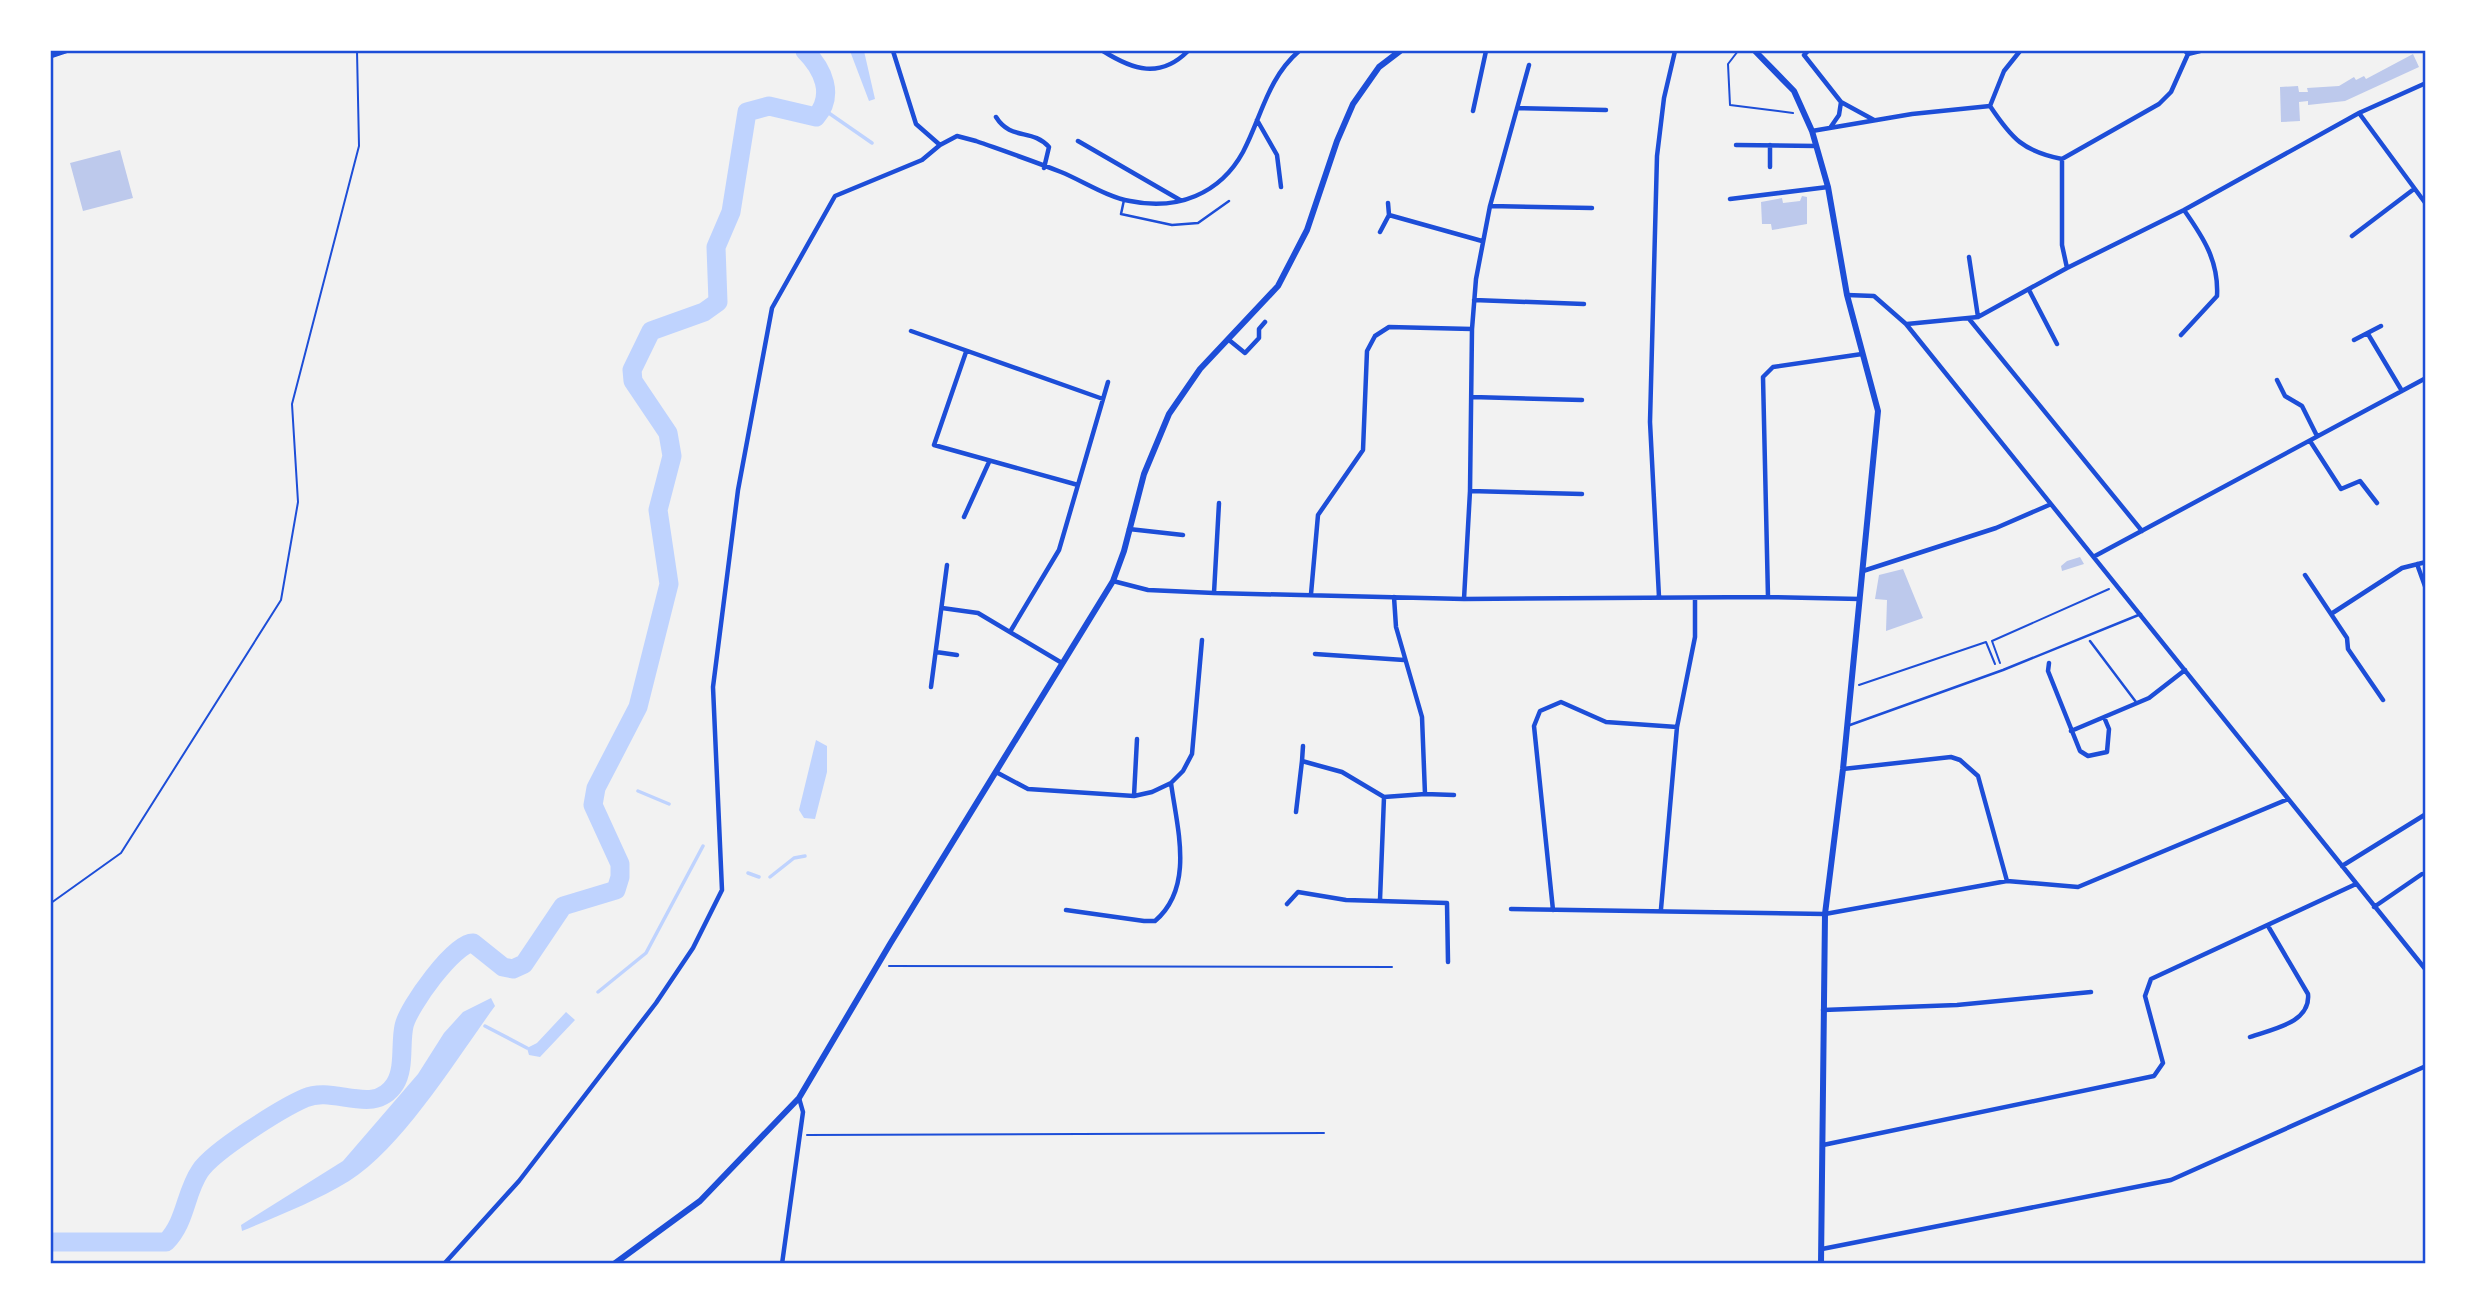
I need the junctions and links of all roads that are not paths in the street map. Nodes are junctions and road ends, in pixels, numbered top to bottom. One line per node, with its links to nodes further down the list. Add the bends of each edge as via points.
1 (66, 51): 14 (street)
2 (893, 51): 29 (street, via 916,124)
3 (1103, 51): 4 (street, via 1147,71 1167,66)
4 (1188, 51)
5 (1299, 51): 24 (street, via 1282,65)
6 (1400, 51): 67 (street, via 1379,67 1353,104 1307,230 1278,286)
7 (1486, 51): 21 (street)
8 (1675, 51): 103 (street, via 1657,156 1650,422)
9 (1755, 51): 27 (street, via 1782,76)
10 (1808, 51): 17 (street, via 1804,55)
11 (2020, 51): 18 (street, via 2004,71)
12 (2200, 51): 13 (street)
13 (2186, 52): 33 (street, via 2175,85 2160,104)
14 (51, 56)
15 (1529, 65): 19 (street)
16 (2426, 83): 22 (street)
17 (1841, 102): 25 (street); 26 (street)
18 (1990, 106): 25 (street); 33 (street, via 2017,142 2035,153)
19 (1517, 108): 20 (street); 45 (street)
20 (1606, 110)
21 (1473, 111)
22 (2359, 113): 38 (street); 47 (street)
23 (996, 117): 34 (street, via 1012,133 1042,139 1049,147)
24 (1257, 120): 36 (street, via 1277,155); 41 (street, via 1225,180 1207,192)
25 (1874, 121): 26 (street)
26 (1830, 128): 27 (street)
27 (1812, 131): 32 (street)
28 (1077, 141): 41 (street)
29 (940, 145): 34 (street, via 957,136); 163 (street, via 922,160 835,196 772,308 738,490 713,687 719,901 656,1003 519,1181)
30 (1736, 145): 31 (street)
31 (1770, 145): 32 (street); 35 (street)
32 (1816, 146): 37 (street)
33 (2062, 159): 53 (street, via 2062,245)
34 (1044, 167): 40 (street)
35 (1770, 167)
36 (1281, 187)
37 (1828, 187): 39 (street); 55 (street)
38 (2414, 189): 44 (street); 50 (street)
39 (1730, 199)
40 (1124, 200): 41 (street, via 1156,204); 42 (lane, via 1121,214 1172,225 1198,223)
41 (1180, 200)
42 (1229, 201)
43 (1388, 204): 48 (street)
44 (2426, 204)
45 (1490, 206): 46 (street); 51 (street)
46 (1592, 208)
47 (2184, 211): 53 (street); 66 (street, via 2210,248 2218,287 2217,296)
48 (1389, 215): 49 (street); 51 (street)
49 (1380, 232)
50 (2352, 236)
51 (1482, 241): 56 (street)
52 (1969, 257): 58 (street)
53 (2067, 268): 54 (street)
54 (2029, 290): 58 (street); 69 (street)
55 (1847, 295): 61 (street, via 1874,296); 71 (street)
56 (1474, 300): 57 (street); 63 (street)
57 (1584, 304)
58 (1978, 317): 59 (street)
59 (1970, 320): 61 (street); 90 (street)
60 (1265, 322): 67 (street, via 1259,338 1245,353)
61 (1906, 324): 87 (street)
62 (2381, 326): 65 (street)
63 (1472, 329): 76 (street); 101 (street, via 1389,327 1375,336 1367,351 1363,450 1318,515)
64 (911, 331): 70 (street)
65 (2368, 334): 68 (street); 75 (street)
66 (2181, 335)
67 (1229, 340): 89 (street, via 1200,369 1169,414 1144,474)
68 (2354, 341)
69 (2057, 344)
70 (966, 352): 77 (street); 81 (street, via 934,445)
71 (1863, 354): 96 (street, via 1878,411); 104 (street, via 1773,367 1763,377)
72 (2426, 378): 75 (street)
73 (2277, 380): 79 (street, via 2285,397 2302,406)
74 (1108, 382): 77 (street)
75 (2402, 391): 79 (street)
76 (1472, 397): 78 (street); 83 (street)
77 (1103, 398): 82 (street)
78 (1582, 400)
79 (2317, 436): 80 (street)
80 (2310, 441): 86 (street, via 2341,489 2360,481); 90 (street)
81 (989, 462): 82 (street); 88 (street)
82 (1077, 485): 111 (street, via 1054,562)
83 (1470, 491): 84 (street); 106 (street)
84 (1582, 494)
85 (1219, 503): 100 (street)
86 (2377, 503)
87 (2049, 505): 92 (street); 96 (street, via 1996,528)
88 (964, 517)
89 (1129, 529): 91 (street); 98 (street)
90 (2142, 531): 92 (street)
91 (1183, 536)
92 (2095, 556): 109 (street)
93 (2426, 562): 94 (street)
94 (2417, 564): 99 (street); 110 (street, via 2402,568)
95 (947, 565): 108 (street)
96 (1863, 571): 107 (street)
97 (2305, 575): 110 (street)
98 (1113, 581): 100 (street, via 1149,590); 118 (street)
99 (2426, 589)
100 (1214, 593): 101 (street)
101 (1311, 594): 102 (street)
102 (1394, 597): 106 (street); 117 (street)
103 (1659, 597): 105 (street); 106 (street)
104 (1768, 597): 105 (street); 107 (street)
105 (1695, 598): 126 (street, via 1695,637)
106 (1464, 599)
107 (1860, 600): 125 (street)
108 (942, 608): 111 (street, via 978,613); 114 (street)
109 (2141, 614): 120 (street); 125 (lane)
110 (2331, 614): 122 (street, via 2347,638 2348,649)
111 (1010, 632): 118 (street)
112 (1202, 640): 133 (street, via 1192,754)
113 (2090, 641): 123 (lane)
114 (936, 652): 116 (street); 121 (street)
115 (1315, 654): 117 (street)
116 (957, 655)
117 (1404, 660): 134 (street, via 1422,717)
118 (1062, 663): 132 (street)
119 (2049, 663): 127 (street)
120 (2185, 670): 123 (street); 138 (street)
121 (931, 687)
122 (2383, 700)
123 (2138, 704): 124 (street)
124 (2104, 717): 127 (street); 127 (street, via 2109,729 2107,752 2088,755 2080,751)
125 (1847, 726): 131 (street)
126 (1677, 727): 149 (street); 151 (street, via 1606,722 1561,702 1540,711 1534,726)
127 (2071, 731)
128 (1138, 739): 136 (street)
129 (1303, 746): 130 (street)
130 (1303, 761): 137 (street, via 1342,772); 139 (street)
131 (1843, 769): 143 (street, via 1951,757 1960,760 1978,776); 152 (street)
132 (996, 772): 136 (street, via 1028,789); 160 (street)
133 (1171, 783): 136 (street); 150 (street, via 1182,863 1168,911 1155,921 1144,921)
134 (1425, 794): 135 (street); 137 (street)
135 (1454, 795)
136 (1134, 796)
137 (1384, 797): 145 (street)
138 (2288, 799): 141 (street); 143 (street, via 2078,887)
139 (1296, 811)
140 (2426, 814): 141 (street)
141 (2342, 866): 144 (street)
142 (2422, 874): 147 (street)
143 (2007, 881): 152 (street)
144 (2356, 884): 147 (street); 153 (street)
145 (1380, 900): 146 (street, via 1298,892); 154 (street, via 1447,904)
146 (1287, 904)
147 (2374, 907): 155 (street)
148 (1511, 909): 151 (street)
149 (1661, 909): 151 (street); 152 (street)
150 (1066, 910)
151 (1553, 910)
152 (1825, 914): 157 (street)
153 (2268, 926): 158 (street, via 2309,1001 2301,1017); 161 (street, via 2151,979 2145,996 2163,1063 2154,1076)
154 (1448, 962)
155 (2426, 970)
156 (2091, 992): 157 (street, via 1957,1005)
157 (1822, 1010): 161 (street)
158 (2250, 1037)
159 (2426, 1066): 162 (street, via 2171,1180)
160 (799, 1098): 164 (street, via 700,1201); 165 (street, via 803,1112)
161 (1823, 1145): 162 (street)
162 (1821, 1250): 166 (street)
163 (443, 1264)
164 (614, 1264)
165 (782, 1264)
166 (1821, 1264)

